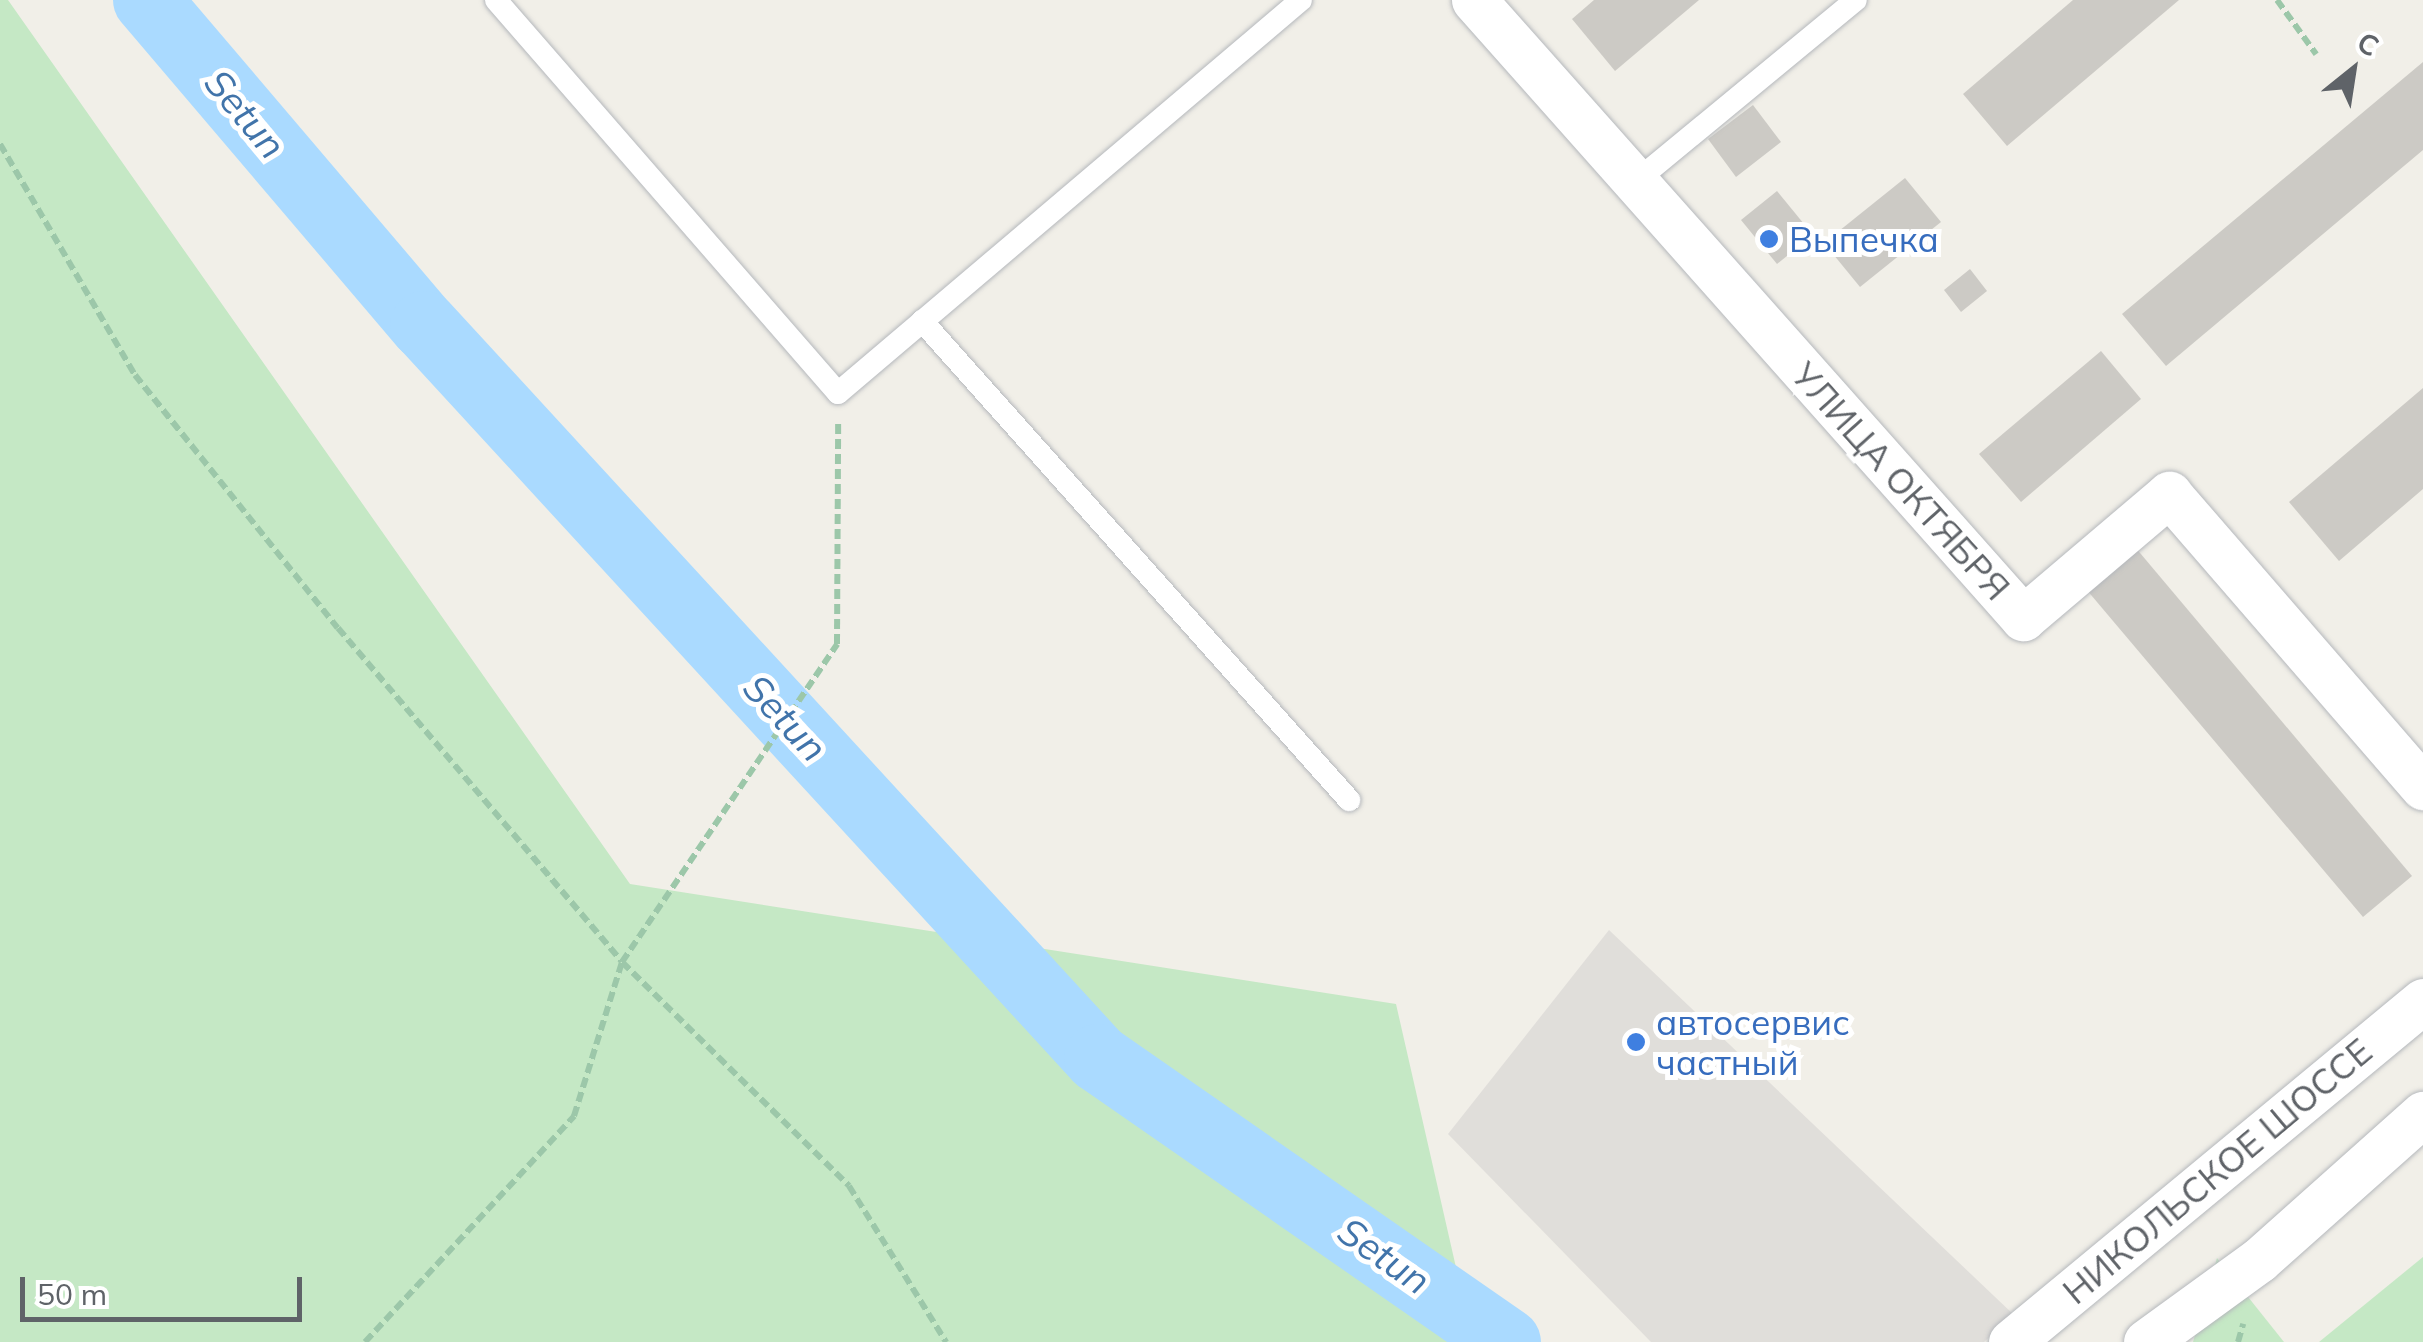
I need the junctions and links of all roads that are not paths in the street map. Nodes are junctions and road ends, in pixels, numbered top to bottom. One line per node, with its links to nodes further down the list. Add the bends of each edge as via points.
1 (496, 0): 6 (lane, via 838,393)
2 (1300, 0): 6 (lane)
3 (1474, 0): 5 (street, УЛИЦА ОКТЯБРЯ)
4 (1856, 0): 5 (lane)
5 (1635, 182): 7 (street, УЛИЦА ОКТЯБРЯ, via 2023,618 2169,494)
6 (922, 321): 8 (lane)
7 (2423, 786)
8 (1349, 800)
9 (2423, 1000): 11 (street, НИКОЛЬСКОЕ ШОССЕ)
10 (2423, 1114): 12 (street, via 2259,1260)
11 (2011, 1342)
12 (2146, 1342)

